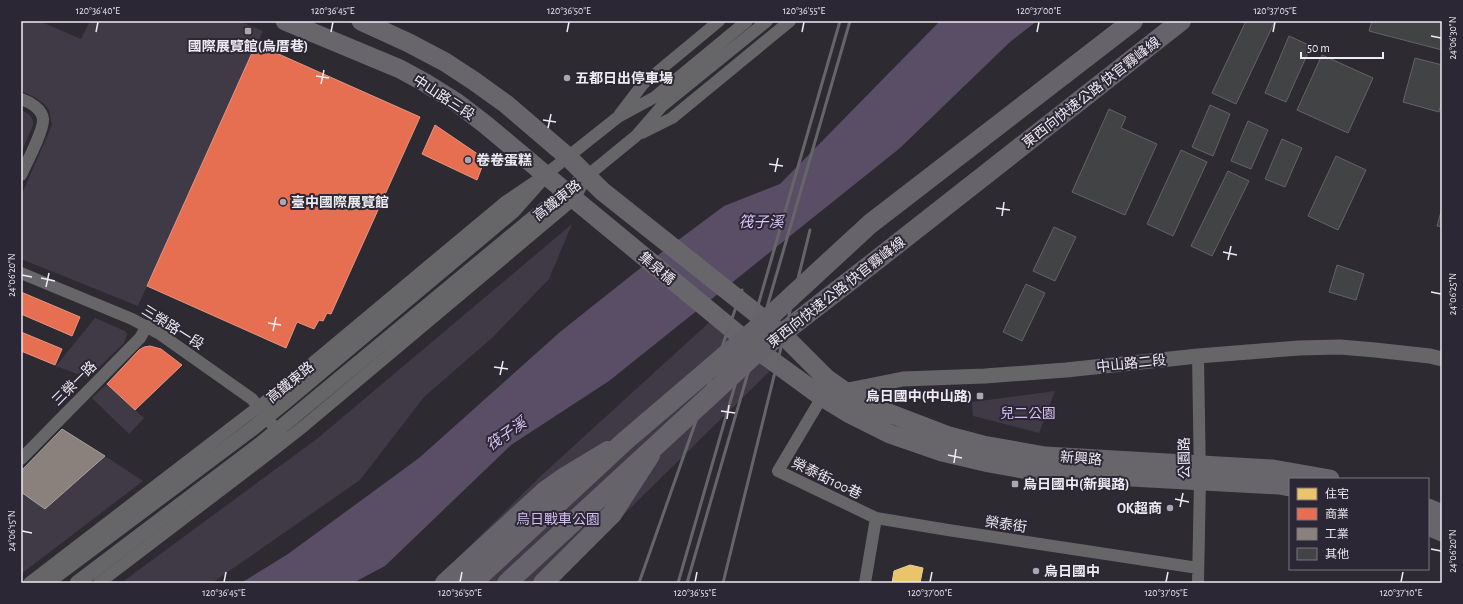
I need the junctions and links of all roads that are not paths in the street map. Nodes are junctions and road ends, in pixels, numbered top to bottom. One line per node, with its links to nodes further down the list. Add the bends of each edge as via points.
1 (285, 21): 13 (main road, 中山路三段, via 366,54 424,82 486,124)
2 (361, 21): 12 (main road, 中山路三段, via 432,54 474,81 506,104)
3 (719, 21): 10 (street, 高鐵東路, via 643,84)
4 (747, 21): 10 (street, 高鐵東路, via 655,97)
5 (767, 21): 11 (street, 高鐵東路, via 662,106)
6 (790, 21): 11 (street, 高鐵東路, via 672,118)
7 (1133, 21): 27 (highway, 東西向快速公路 快官霧峰線, bridge, via 870,224 755,330)
8 (1181, 21): 28 (highway, 東西向快速公路 快官霧峰線, bridge, via 754,355)
9 (21, 99): 14 (street, via 32,104 44,119)
10 (618, 117): 12 (street, 高鐵東路)
11 (636, 136): 15 (street, 高鐵東路)
12 (568, 157): 13 (street, 高鐵東路); 15 (main road, 中山路三段)
13 (545, 175): 17 (main road, 中山路三段); 25 (street, 高鐵東路, via 513,211)
14 (21, 176)
15 (587, 176): 16 (main road, 中山路三段); 17 (street, 高鐵東路)
16 (601, 189): 23 (main road, 集泉橋, via 782,334 826,378)
17 (574, 199): 20 (main road, 集泉橋); 26 (street, 高鐵東路, via 520,229)
18 (21, 273): 19 (street, 三榮路一段)
19 (147, 326): 25 (street, 三榮路一段, via 252,399); 29 (street, 三榮一路, via 140,338)
20 (745, 341): 24 (main road); 45 (street); 46 (street)
21 (1198, 356): 22 (street, 中山路二段, via 1299,348 1340,348); 23 (street, 中山路二段, via 1058,371 903,379); 30 (street, 公園路)
22 (1442, 359)
23 (843, 390): 24 (street, 中山路二段); 30 (main road, 新興路, via 889,414 983,446 1045,456)
24 (822, 397): 30 (main road, 新興路, via 890,434 942,452 989,463 1040,472); 35 (street, 榮泰街100巷, via 778,471)
25 (262, 412): 26 (street, 三榮路一段); 39 (street, 高鐵東路); 40 (street, 高鐵東路)
26 (282, 436): 41 (street, 高鐵東路); 42 (street, 高鐵東路)
27 (625, 441): 43 (highway, bridge, via 544,492); 44 (highway, 東西向快速公路 快官霧峰線, bridge)
28 (653, 450): 47 (highway, 東西向快速公路 快官霧峰線, bridge); 48 (highway, via 612,514)
29 (21, 459)
30 (1199, 473): 31 (main road, 新興路, via 1273,469); 32 (main road, 新興路); 38 (street, 公園路)
31 (1324, 478)
32 (1289, 487)
33 (1429, 508): 34 (main road)
34 (1442, 514)
35 (876, 518): 38 (street, 榮泰街); 49 (street)
36 (1429, 526): 37 (main road)
37 (1442, 532)
38 (1198, 568): 50 (street, 公園路)
39 (29, 583)
40 (46, 583)
41 (77, 583)
42 (98, 583)
43 (445, 583)
44 (472, 583)
45 (482, 583)
46 (498, 583)
47 (507, 583)
48 (543, 583)
49 (865, 583)
50 (1198, 583)

